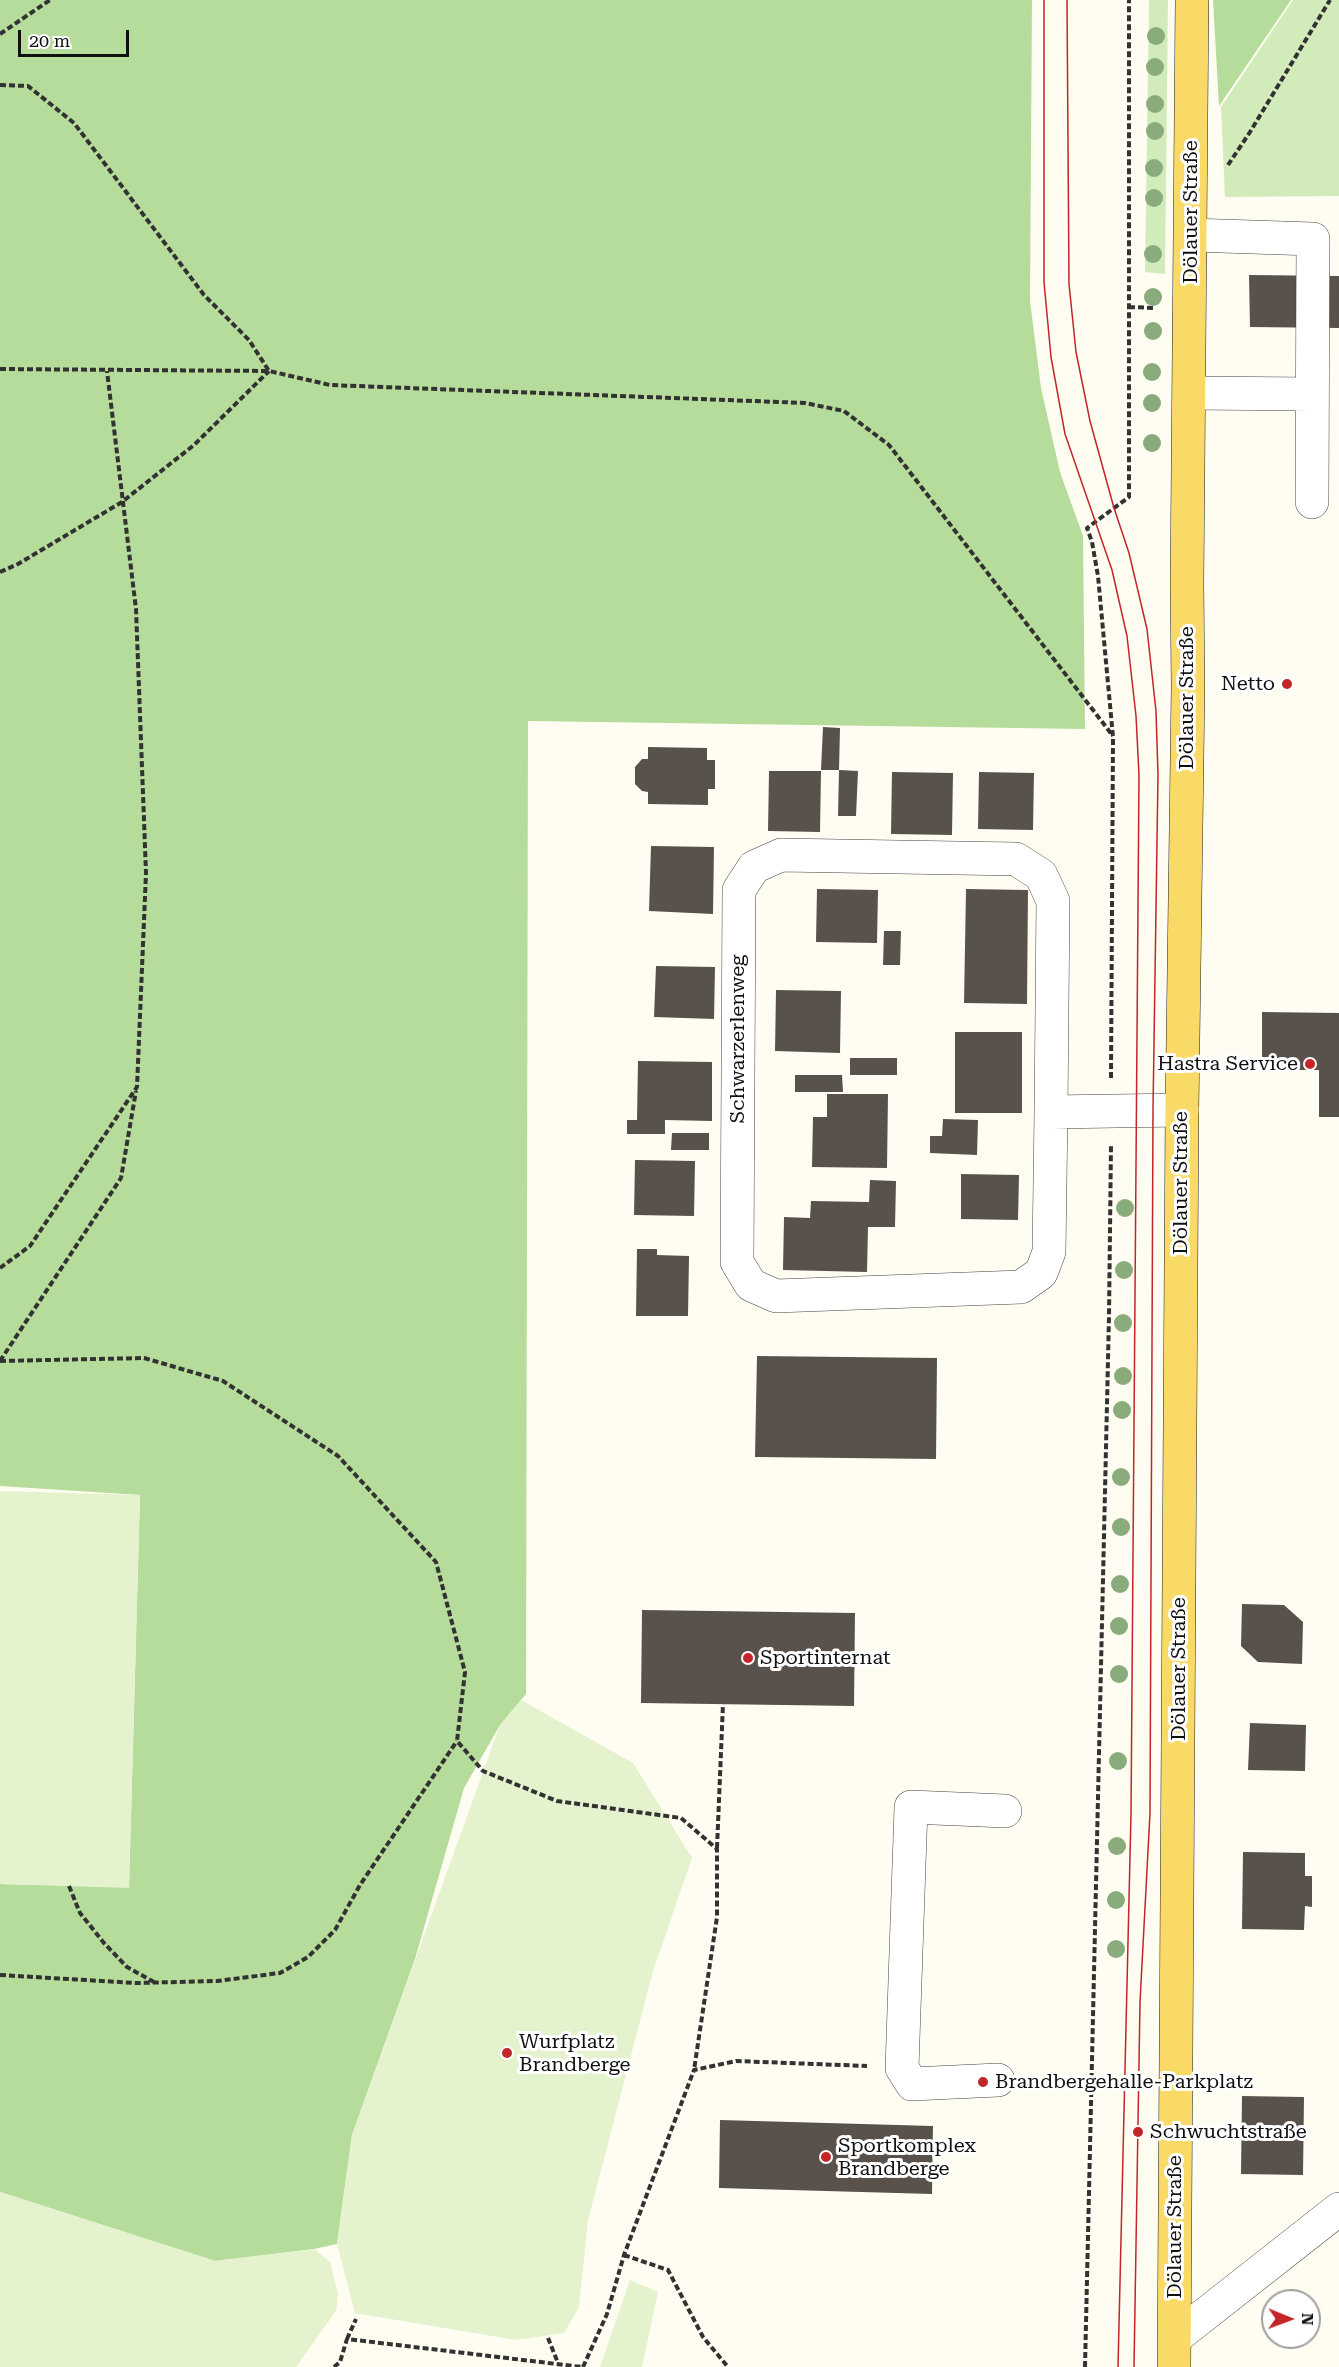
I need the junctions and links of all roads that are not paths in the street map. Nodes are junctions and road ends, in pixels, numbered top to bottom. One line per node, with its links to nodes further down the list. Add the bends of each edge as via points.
1 (1192, 0): 2 (main road, Dölauer Straße)
2 (1191, 235): 3 (main road, Dölauer Straße); 4 (street, via 1313,239)
3 (1190, 393): 4 (street); 6 (main road, Dölauer Straße)
4 (1311, 394): 5 (street)
5 (1312, 502)
6 (1182, 1110): 7 (street); 11 (main road, Dölauer Straße)
7 (1051, 1112): 7 (street, Schwarzerlenweg, via 1053,901 1041,875 1016,859 781,855 754,867 740,890 737,1238 737,1262 751,1285 776,1296 1021,1287 1041,1273 1049,1252)
8 (1005, 1811): 9 (street, via 911,1807 902,2068 912,2084)
9 (998, 2080)
10 (1339, 2209): 11 (street)
11 (1174, 2352)

